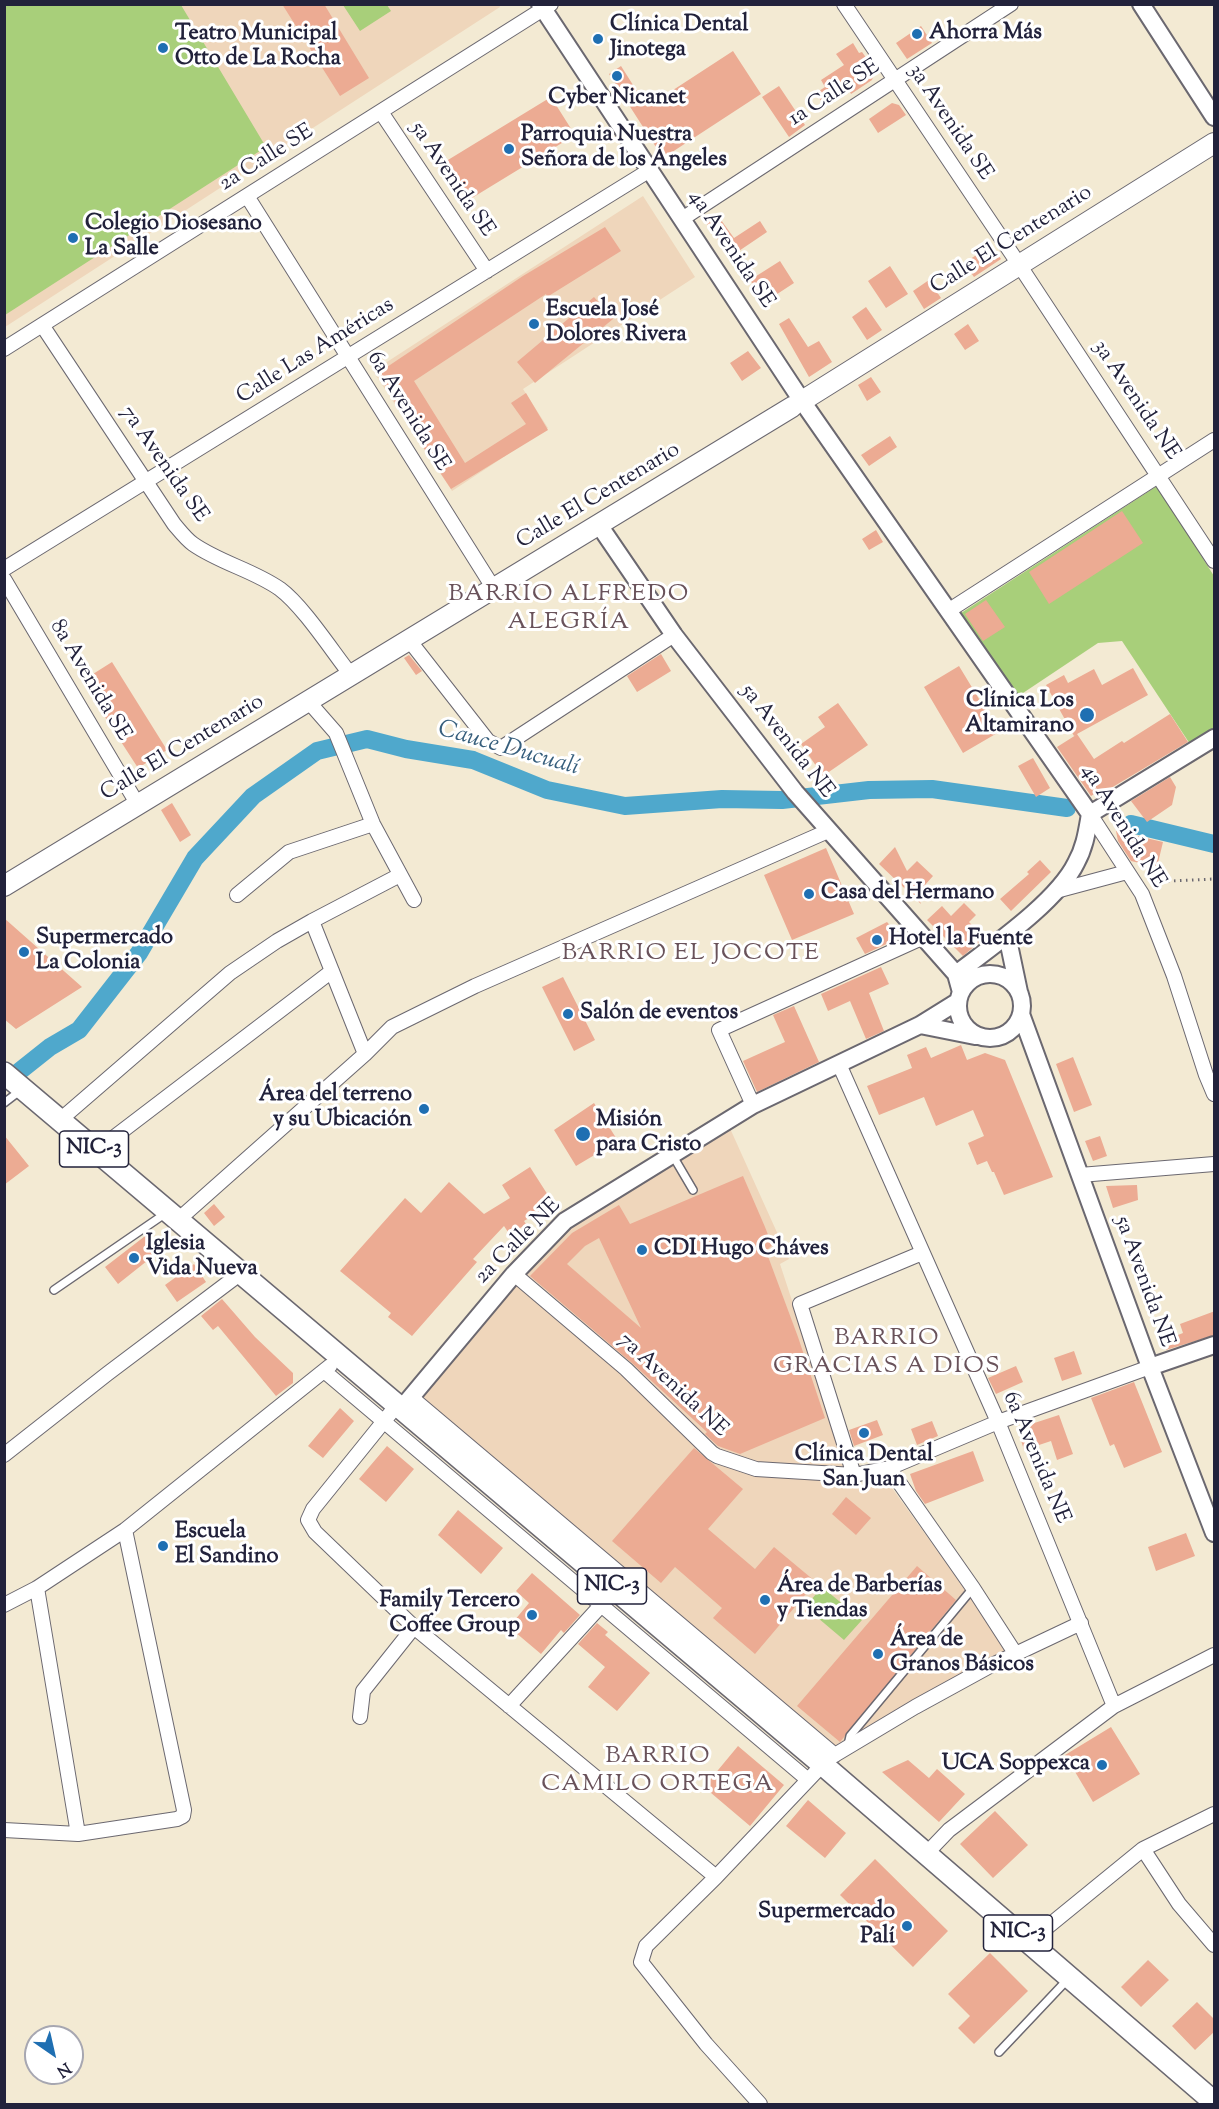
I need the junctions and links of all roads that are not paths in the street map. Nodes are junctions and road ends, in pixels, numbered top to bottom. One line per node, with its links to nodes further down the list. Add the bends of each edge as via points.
1 (844, 4): 5 (street, 3a Avenida SE)
2 (1011, 4): 5 (street, 1a Calle SE)
3 (1141, 4): 7 (street)
4 (545, 6): 6 (street, 2a Calle SE); 9 (street, 4a Avenida SE)
5 (895, 80): 11 (street, 1a Calle SE); 12 (street, 3a Avenida SE)
6 (381, 112): 10 (street, 2a Calle SE); 13 (street, 5a Avenida SE)
7 (1215, 117)
8 (1215, 143): 12 (main road, Calle El Centenario)
9 (650, 170): 11 (street, 4a Avenida SE); 13 (street, Calle Las Américas)
10 (247, 196): 14 (street, 2a Calle SE); 16 (street, 6a Avenida SE)
11 (682, 219): 17 (street, 4a Avenida SE)
12 (1019, 265): 17 (main road, Calle El Centenario); 19 (street, 3a Avenida NE)
13 (487, 271): 16 (street, Calle Las Américas)
14 (42, 325): 15 (street, 2a Calle SE); 20 (street, 7a Avenida SE)
15 (4, 349)
16 (348, 357): 20 (street, Calle Las Américas); 25 (street, 6a Avenida SE)
17 (797, 404): 21 (main road, Calle El Centenario); 26 (street, 4a Avenida NE)
18 (1215, 440): 19 (street)
19 (1158, 475): 22 (street, 3a Avenida NE); 26 (street)
20 (146, 482): 23 (street, Calle Las Américas); 29 (street, 7a Avenida SE, via 191,543 280,589)
21 (599, 525): 25 (main road, Calle El Centenario); 27 (street, 5a Avenida NE)
22 (1215, 561)
23 (4, 569)
24 (4, 579): 32 (street, 8a Avenida SE)
25 (494, 589): 28 (main road, Calle El Centenario)
26 (948, 611): 33 (street, 4a Avenida NE)
27 (674, 635): 28 (street, via 501,748 488,741); 35 (street, 5a Avenida NE)
28 (410, 640): 29 (main road, Calle El Centenario)
29 (351, 675): 30 (main road, Calle El Centenario)
30 (308, 701): 32 (main road, Calle El Centenario); 34 (street, via 336,733)
31 (1215, 738): 33 (street)
32 (138, 805): 38 (main road, Calle El Centenario)
33 (1090, 814): 37 (street, 4a Avenida NE); 39 (street, via 1085,844 1075,866)
34 (373, 824): 36 (street); 40 (street, via 289,852)
35 (828, 831): 44 (street, 5a Avenida NE); 55 (street, via 465,991 392,1027)
36 (400, 875): 41 (street); 42 (street)
37 (1131, 877): 39 (street); 59 (street, 4a Avenida NE, via 1142,894 1174,976)
38 (4, 886)
39 (1056, 891): 43 (street)
40 (237, 895)
41 (414, 900)
42 (312, 921): 45 (street); 62 (street, via 230,973)
43 (1007, 935): 46 (street); 47 (street); 48 (street)
44 (924, 937): 46 (street, 5a Avenida NE); 61 (street, via 719,1030)
45 (332, 970): 55 (street); 63 (street)
46 (956, 974): 47 (street); 49 (street)
47 (980, 975): 48 (street, via 1006,977); 49 (street, via 966,983)
48 (1020, 993): 50 (street)
49 (959, 997): 51 (street, 2a Calle NE); 52 (street, via 962,1023)
50 (1021, 1014): 53 (street, via 1010,1031); 54 (street, 5a Avenida NE)
51 (920, 1025): 52 (street); 56 (street, 2a Calle NE)
52 (979, 1036): 53 (street)
53 (1000, 1036): 54 (street)
54 (1032, 1044): 66 (street, 5a Avenida NE)
55 (365, 1054): 68 (street)
56 (839, 1064): 61 (street, 2a Calle NE); 69 (street, 6a Avenida NE)
57 (4, 1073): 58 (main road, NIC-3)
58 (23, 1089): 60 (lane); 62 (main road, NIC-3)
59 (1215, 1094)
60 (4, 1103)
61 (753, 1105): 64 (street, 2a Calle NE)
62 (60, 1120): 63 (main road, NIC-3)
63 (96, 1151): 68 (main road, NIC-3)
64 (672, 1154): 67 (lane); 71 (street, 2a Calle NE, via 565,1221)
65 (1215, 1164): 66 (street)
66 (1080, 1175): 75 (street, 5a Avenida NE)
67 (693, 1190)
68 (173, 1216): 70 (main road, NIC-3); 72 (lane)
69 (922, 1253): 78 (street, 6a Avenida NE); 81 (street, via 800,1304)
70 (241, 1273): 74 (main road, NIC-3); 79 (street)
71 (514, 1274): 77 (street, 2a Calle NE); 81 (street, 7a Avenida NE, via 626,1370 717,1456 756,1468)
72 (54, 1290)
73 (1215, 1345): 75 (street)
74 (340, 1357): 76 (street); 77 (main road, NIC-3)
75 (1150, 1367): 78 (street, 7a Avenida NE); 83 (street, 5a Avenida NE)
76 (324, 1371): 77 (street); 82 (street)
77 (398, 1408): 86 (main road, NIC-3); 89 (street, via 308,1520 315,1532); 96 (street)
78 (998, 1422): 80 (street, 7a Avenida NE); 88 (street, 6a Avenida NE)
79 (4, 1455)
80 (889, 1468): 81 (street, 7a Avenida NE); 85 (street)
81 (854, 1475)
82 (125, 1530): 84 (street); 99 (street, via 184,1810 177,1819)
83 (1215, 1533)
84 (37, 1588): 87 (street); 99 (street)
85 (973, 1588): 90 (street); 95 (lane, via 850,1736)
86 (608, 1597): 92 (street); 96 (main road, NIC-3)
87 (4, 1605)
88 (1082, 1623): 90 (street); 93 (street, 6a Avenida NE)
89 (414, 1627): 92 (street); 94 (street, via 363,1691)
90 (1015, 1653): 95 (street)
91 (1215, 1655): 93 (street)
92 (509, 1706): 102 (street)
93 (1114, 1706): 101 (street, via 949,1830)
94 (360, 1717)
95 (848, 1748): 96 (street)
96 (821, 1766): 101 (main road, NIC-3); 102 (street)
97 (1215, 1814): 100 (street)
98 (4, 1830): 99 (street)
99 (78, 1834)
100 (1143, 1849): 103 (street); 104 (street, via 1179,1904)
101 (926, 1854): 103 (main road, NIC-3)
102 (716, 1877): 108 (street, via 646,1946 641,1962)
103 (1029, 1942): 105 (main road, NIC-3)
104 (1215, 1945)
105 (1070, 1977): 106 (lane); 107 (main road, NIC-3)
106 (999, 2052)
107 (1215, 2102)
108 (760, 2104)

